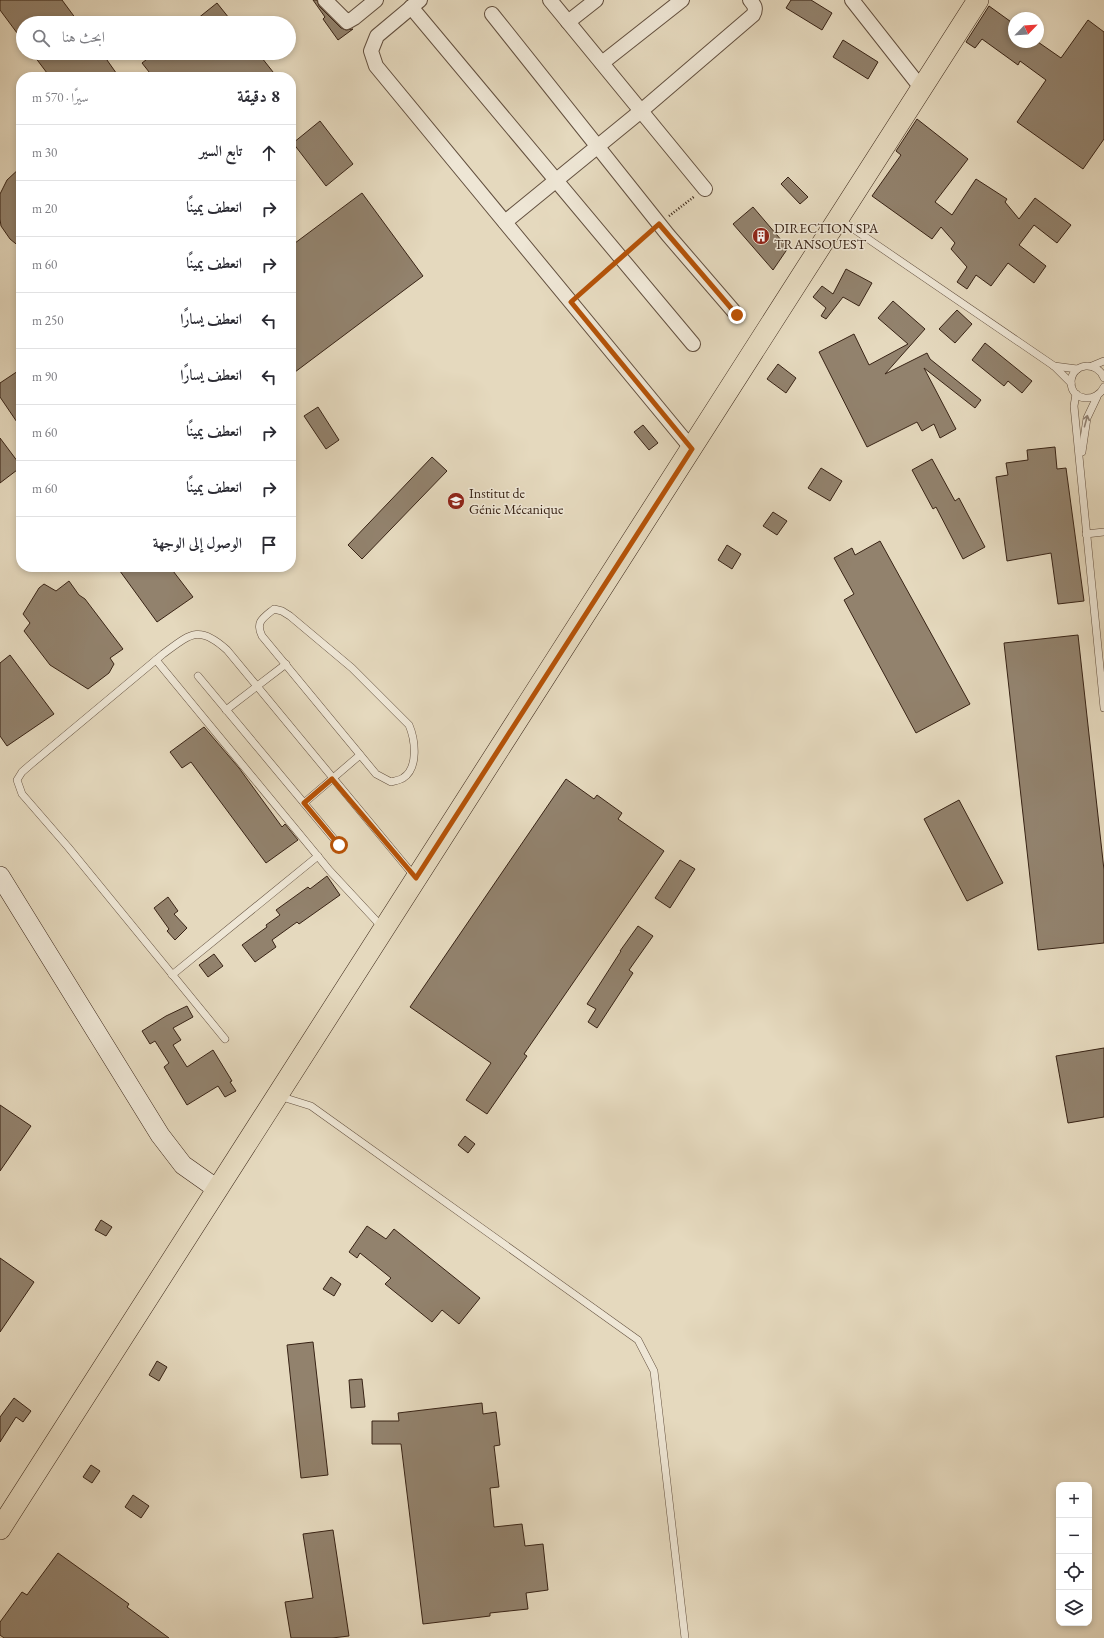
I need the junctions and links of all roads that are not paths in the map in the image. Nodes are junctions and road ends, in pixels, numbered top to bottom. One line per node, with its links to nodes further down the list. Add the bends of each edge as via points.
1 (325, 0): 2 (street, via 347,22)
2 (376, 0)
3 (550, 0): 11 (street)
4 (596, 0): 11 (street)
5 (682, 0): 12 (street)
6 (750, 0): 14 (street, via 755,7 753,15)
7 (852, 0): 13 (street)
8 (978, 0): 13 (main road)
9 (416, 4): 16 (street); 19 (street, via 377,36 371,51 376,66)
10 (492, 14): 15 (street)
11 (568, 22): 12 (street)
12 (602, 63): 14 (street)
13 (922, 89): 18 (main road)
14 (640, 111): 15 (street); 17 (street)
15 (598, 146): 16 (street); 20 (street, via 659,224)
16 (556, 180): 19 (street); 21 (street)
17 (704, 189)
18 (839, 219): 23 (lane); 31 (main road)
19 (505, 222): 31 (street)
20 (737, 315)
21 (693, 344)
22 (1104, 361): 24 (lane)
23 (1054, 366): 25 (lane); 27 (lane)
24 (1092, 366): 25 (lane, via 1082,366); 26 (lane, via 1101,372)
25 (1078, 369): 27 (lane)
26 (1104, 378)
27 (1071, 383): 29 (lane)
28 (1104, 387): 30 (lane)
29 (1076, 394): 30 (lane, via 1086,399); 32 (lane, via 1074,406)
30 (1097, 397): 32 (lane, one-way to 30, via 1087,418)
31 (692, 449): 47 (main road)
32 (1080, 474): 34 (lane)
33 (1104, 532): 34 (lane)
34 (1086, 534): 39 (lane)
35 (156, 660): 38 (lane, via 184,638 202,634 216,640 227,650); 45 (lane); 49 (lane, via 30,765 17,780 22,794)
36 (286, 664): 38 (lane); 41 (lane); 41 (lane, via 259,630 259,624 274,609 290,616 352,668 409,725 414,735 415,753 410,771 403,778 387,781 376,774)
37 (198, 676): 40 (lane)
38 (257, 687): 40 (lane); 42 (lane)
39 (1104, 708)
40 (226, 710): 43 (lane)
41 (360, 755): 42 (lane)
42 (332, 779): 43 (lane); 47 (lane)
43 (304, 803): 44 (lane)
44 (339, 845)
45 (318, 856): 48 (lane); 49 (lane)
46 (0, 876): 52 (street, via 160,1135 183,1165)
47 (416, 878): 48 (main road)
48 (384, 929): 51 (main road)
49 (172, 975): 50 (lane)
50 (225, 1039)
51 (277, 1095): 52 (main road); 54 (lane, via 311,1106 638,1340 654,1371)
52 (217, 1189): 53 (main road)
53 (0, 1529)
54 (685, 1638)

